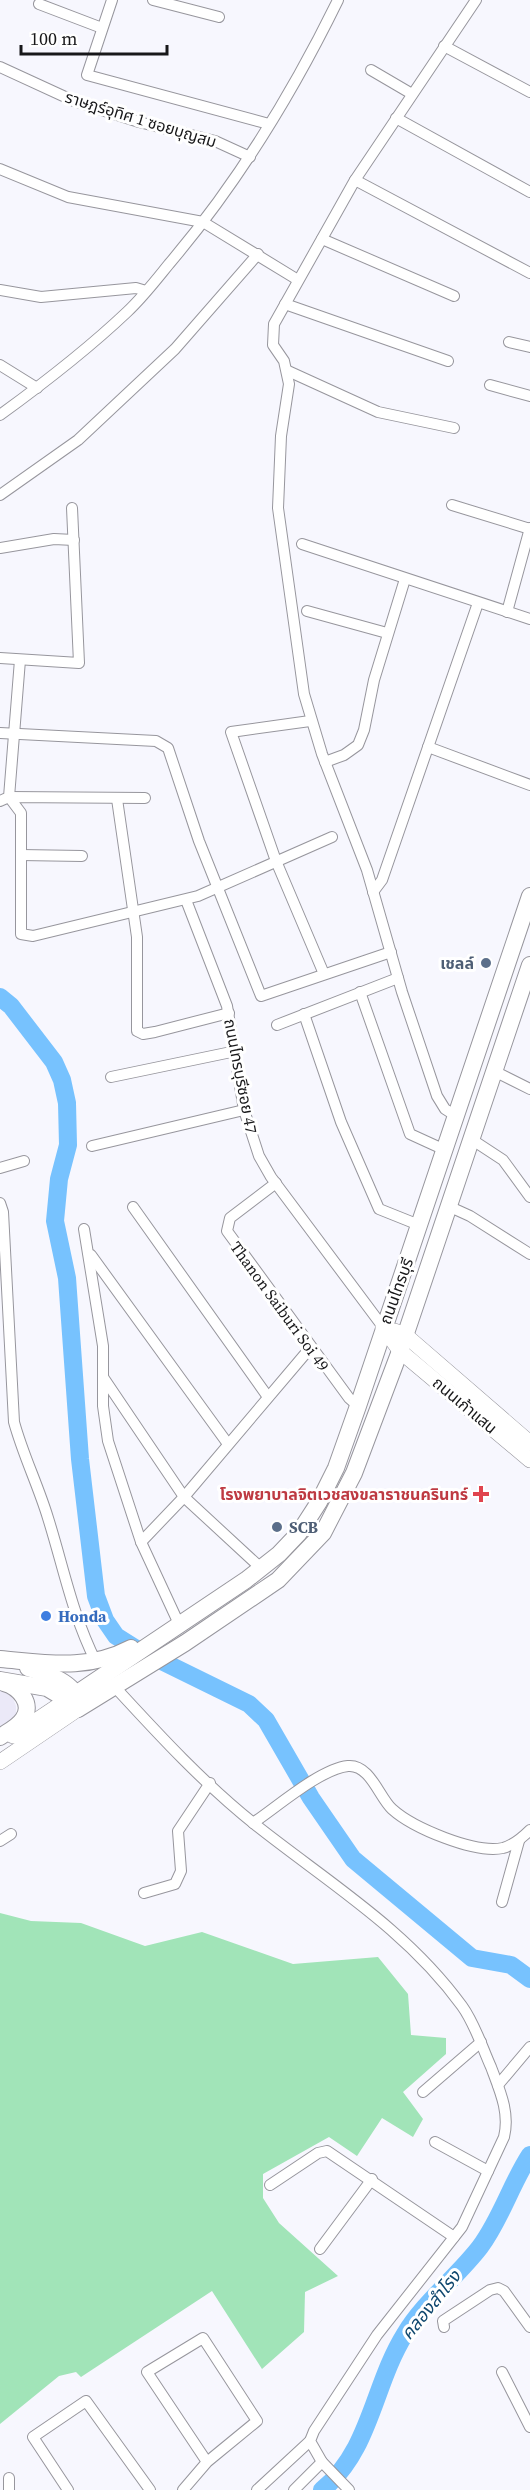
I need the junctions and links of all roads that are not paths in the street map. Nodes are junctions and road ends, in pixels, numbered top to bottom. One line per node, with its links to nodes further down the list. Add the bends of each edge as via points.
1 (112, 0): 7 (street)
2 (153, 0): 6 (street)
3 (338, 0): 14 (street, via 310,57)
4 (476, 0): 8 (street)
5 (39, 4): 7 (street)
6 (219, 17)
7 (102, 28): 14 (street, via 87,75)
8 (444, 46): 11 (street); 12 (street)
9 (0, 67): 15 (street, ราษฎร์อุทิศ 1 ซอยบุญสม, via 74,101 215,141)
10 (371, 70): 12 (street)
11 (530, 92)
12 (412, 94): 13 (street)
13 (396, 118): 17 (street); 18 (street)
14 (269, 124): 15 (street)
15 (250, 157): 19 (street)
16 (0, 169): 19 (street, via 68,197)
17 (355, 180): 20 (street); 22 (street)
18 (530, 192)
19 (203, 222): 21 (street); 25 (street)
20 (322, 238): 23 (street); 26 (street)
21 (258, 254): 23 (street); 38 (street, via 175,349 86,433)
22 (530, 273)
23 (298, 280): 27 (street)
24 (0, 290): 25 (street, via 41,297 136,288)
25 (146, 291): 34 (street)
26 (454, 296)
27 (285, 304): 30 (street); 32 (street, via 271,336)
28 (509, 342): 29 (street)
29 (530, 347)
30 (448, 362)
31 (0, 365): 34 (street)
32 (288, 371): 37 (street, via 378,412); 53 (street, via 278,508)
33 (490, 385): 35 (street)
34 (37, 388): 36 (street)
35 (530, 396)
36 (0, 415)
37 (454, 428)
38 (0, 495)
39 (452, 505): 41 (street)
40 (72, 508): 42 (street)
41 (530, 529): 48 (street)
42 (74, 540): 44 (street, via 54,539); 52 (street, via 79,663)
43 (302, 544): 45 (street)
44 (0, 548)
45 (405, 579): 46 (street); 50 (street)
46 (478, 603): 48 (street); 56 (street)
47 (307, 611): 50 (street)
48 (507, 612): 49 (street)
49 (530, 619)
50 (387, 633): 57 (street, via 358,745)
51 (0, 658): 52 (street)
52 (20, 660): 55 (street)
53 (310, 721): 57 (street); 65 (street, via 231,732)
54 (0, 733): 55 (street)
55 (14, 734): 60 (street); 66 (street, via 163,743 171,754)
56 (428, 747): 58 (street); 67 (street, via 382,880)
57 (325, 762): 67 (street)
58 (530, 785)
59 (145, 798): 61 (street)
60 (4, 799): 61 (street); 63 (street, via 21,813)
61 (117, 799): 70 (street)
62 (332, 837): 65 (street)
63 (21, 855): 64 (street); 70 (street, via 21,934 26,937)
64 (82, 856)
65 (276, 861): 66 (street); 73 (street)
66 (218, 889): 69 (street); 73 (street, via 261,996)
67 (373, 892): 71 (street)
68 (530, 896): 84 (main road, ถนนไทรบุรี)
69 (186, 900): 70 (street); 76 (street, ถนนไทรบุรีซอย 47)
70 (135, 913): 76 (street, via 139,1034)
71 (391, 952): 73 (street); 74 (street)
72 (530, 965): 80 (main road, ถนนไทรบุรี)
73 (324, 974)
74 (398, 978): 75 (street); 84 (street, via 437,1096 445,1109)
75 (360, 992): 77 (street); 87 (street, via 410,1134)
76 (229, 1013): 79 (street, ถนนไทรบุรีซอย 47)
77 (304, 1014): 78 (street); 95 (street, via 340,1122 374,1200 385,1214)
78 (277, 1025)
79 (236, 1050): 81 (street); 83 (street, ถนนไทรบุรีซอย 47)
80 (494, 1071): 82 (street); 85 (main road, ถนนไทรบุรี)
81 (111, 1077)
82 (530, 1089)
83 (244, 1110): 86 (street); 90 (street, ถนนไทรบุรีซอย 47, via 259,1156)
84 (456, 1116): 87 (main road, ถนนไทรบุรี)
85 (471, 1139): 91 (street, via 503,1160); 93 (main road, ถนนไทรบุรี)
86 (92, 1146)
87 (445, 1150): 95 (main road, ถนนไทรบุรี)
88 (24, 1161): 89 (street)
89 (0, 1167)
90 (276, 1184): 99 (street, ถนนไทรบุรีซอย 47); 101 (street, Thanon Saiburi Soi 49, via 230,1218 227,1231)
91 (530, 1197)
92 (0, 1203): 114 (street, via 14,1422 57,1545 75,1617)
93 (448, 1206): 98 (street); 100 (main road, ถนนไทรบุรี)
94 (133, 1207): 104 (street)
95 (419, 1225): 99 (main road, ถนนไทรบุรี)
96 (84, 1229): 97 (street)
97 (89, 1252): 103 (street); 107 (street)
98 (530, 1254)
99 (383, 1327): 100 (main road); 102 (main road, ถนนเก้าแสน); 105 (main road, ถนนไทรบุรี)
100 (404, 1334): 102 (main road, ถนนไทรบุรี); 106 (main road, ถนนเก้าแสน)
101 (311, 1347): 104 (street); 105 (street, Thanon Saiburi Soi 49)
102 (400, 1351): 108 (main road, ถนนเก้าแสน); 116 (main road, ถนนไทรบุรี, via 354,1473 323,1533 278,1580 186,1643)
103 (104, 1377): 109 (street); 110 (street, via 108,1441)
104 (268, 1397): 107 (street)
105 (358, 1406): 111 (main road, ถนนไทรบุรี, via 319,1502 298,1533)
106 (530, 1443)
107 (228, 1444): 109 (street)
108 (530, 1460)
109 (184, 1497): 110 (street); 111 (street)
110 (141, 1542): 112 (street)
111 (262, 1569): 112 (main road, ถนนไทรบุรี)
112 (177, 1625): 116 (main road, ถนนไทรบุรี)
113 (0, 1659): 114 (main road, via 62,1664)
114 (96, 1662): 116 (main road)
115 (0, 1664): 118 (main road, via 48,1674)
116 (119, 1672): 118 (main road); 118 (main road, via 98,1696); 122 (street, via 161,1737)
117 (0, 1681): 118 (main road, via 47,1688); 119 (main road, via 19,1690 26,1706 24,1718)
118 (75, 1702): 120 (main road); 121 (main road)
119 (0, 1737)
120 (0, 1744)
121 (0, 1762)
122 (210, 1783): 123 (street); 128 (street, via 178,1831 181,1871 175,1884)
123 (253, 1823): 126 (street, via 315,1778 354,1766 368,1776 391,1809 426,1830 490,1848 500,1849); 130 (street, via 391,1929 462,2005)
124 (530, 1830): 126 (street)
125 (11, 1834): 127 (street)
126 (519, 1840): 129 (street)
127 (0, 1841)
128 (144, 1893)
129 (502, 1902)
130 (481, 2042): 132 (street); 133 (street)
131 (530, 2047): 132 (street)
132 (498, 2085): 135 (street, via 507,2127)
133 (423, 2092)
134 (435, 2142): 135 (street)
135 (488, 2171): 138 (street, via 469,2215)
136 (372, 2179): 137 (street, via 327,2151 318,2152); 138 (street); 139 (street)
137 (270, 2185)
138 (454, 2237): 144 (street, via 377,2335)
139 (320, 2249)
140 (444, 2327): 141 (street, via 443,2321 498,2288)
141 (530, 2328)
142 (502, 2373): 143 (street)
143 (530, 2427)
144 (310, 2441): 146 (street); 152 (street)
145 (207, 2463): 145 (street, via 257,2421 204,2338 147,2372); 151 (street)
146 (325, 2465): 153 (street); 154 (street)
147 (9, 2478): 148 (street)
148 (9, 2490)
149 (68, 2490): 150 (street, via 33,2437 86,2401)
150 (150, 2490)
151 (182, 2490)
152 (257, 2490)
153 (294, 2490)
154 (349, 2490)

